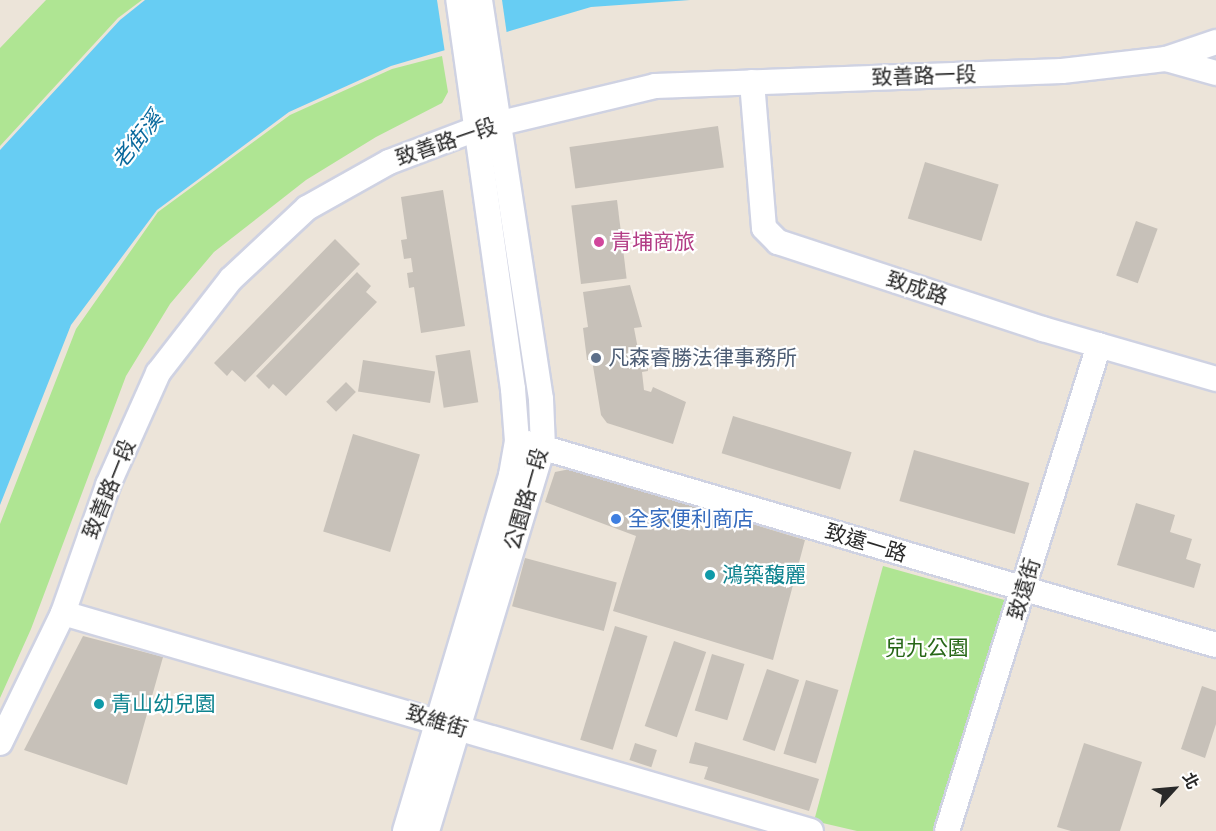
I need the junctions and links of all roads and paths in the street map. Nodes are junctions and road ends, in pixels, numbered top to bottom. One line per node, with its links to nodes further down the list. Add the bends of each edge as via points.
1 (458, 0): 7 (street)
2 (480, 0): 7 (street)
3 (1216, 42): 4 (street, 致善路一段)
4 (1166, 59): 5 (street); 6 (street, 致善路一段, via 1062,71)
5 (1216, 73)
6 (752, 82): 8 (street, 致善路一段, via 655,86); 10 (street, 致成路, via 764,228 778,242)
7 (481, 88): 8 (street, 公園路一段); 9 (street, 公園路一段)
8 (500, 122): 9 (street, 致善路一段); 13 (street, 公園路一段, via 541,399)
9 (476, 129): 12 (street, 公園路一段, via 513,389); 15 (street, 致善路一段, via 389,162 307,208 231,279 158,373 108,485)
10 (1099, 345): 11 (street, 致成路); 14 (street, 致遠街)
11 (1216, 379)
12 (516, 441): 13 (street, 致遠一路); 17 (street, 公園路一段, via 508,486 450,689)
13 (543, 447): 14 (street, 致遠一路); 17 (street, 公園路一段)
14 (1024, 590): 16 (street, 致遠一路); 22 (street, 致遠街)
15 (63, 613): 17 (street, 致維街); 18 (street, 致善路一段)
16 (1216, 645)
17 (447, 723): 19 (street, 公園路一段); 20 (street, 公園路一段); 21 (street, 致維街)
18 (0, 743)
19 (405, 831)
20 (427, 831)
21 (811, 831)
22 (947, 831)

